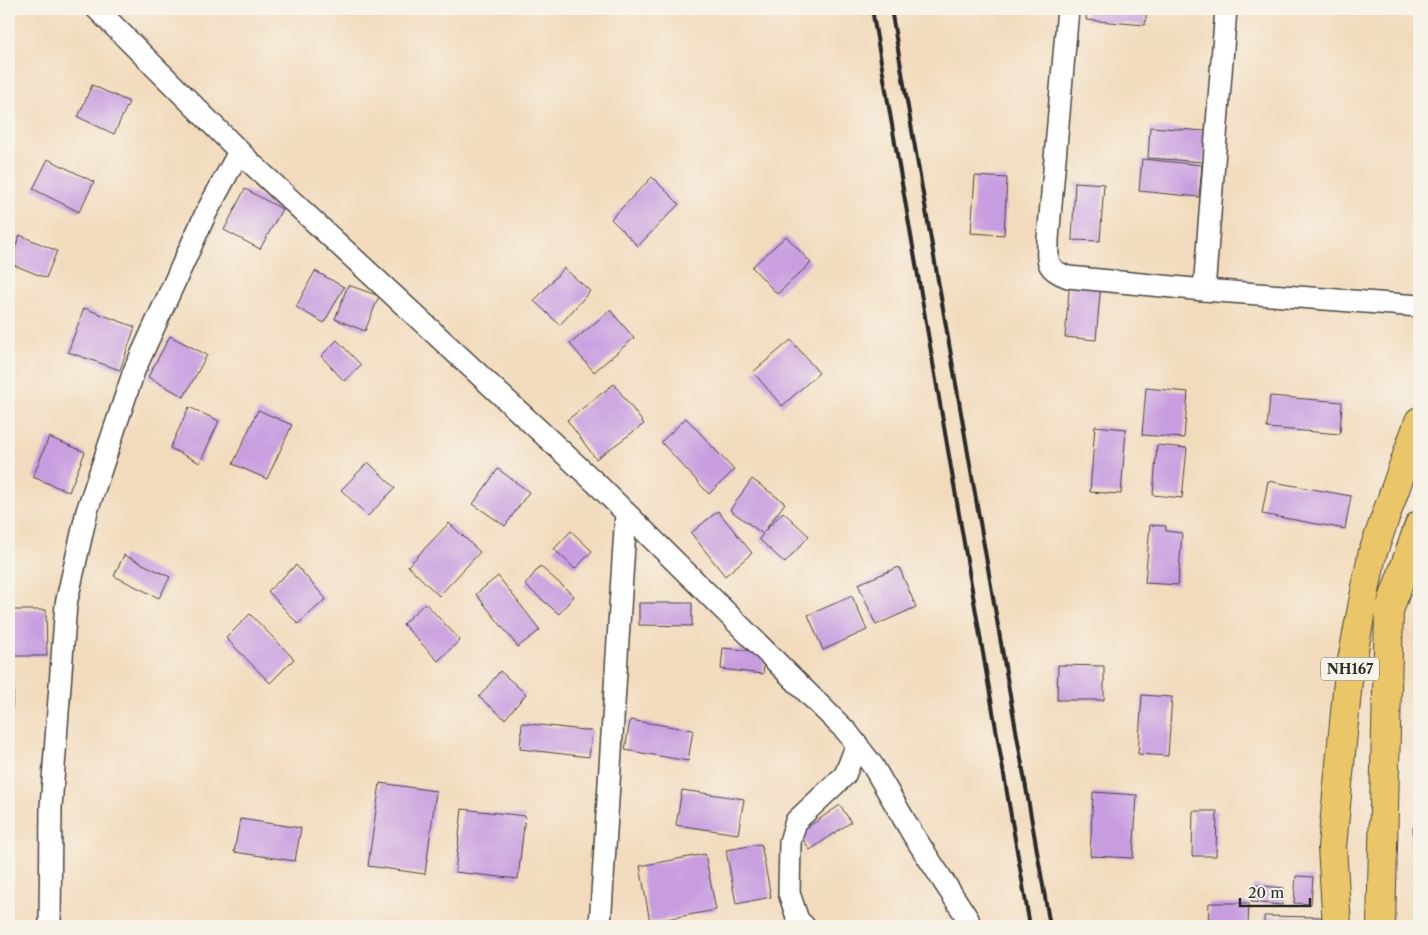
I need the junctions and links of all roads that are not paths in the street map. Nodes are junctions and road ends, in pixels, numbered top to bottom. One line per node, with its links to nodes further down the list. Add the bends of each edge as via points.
1 (97, 9): 4 (street)
2 (1068, 9): 5 (street, via 1048,262 1055,272 1068,277)
3 (1226, 9): 5 (street)
4 (239, 152): 8 (street); 11 (street, via 206,213 134,371 87,511 66,604 51,807)
5 (1204, 290): 6 (street)
6 (1419, 306)
7 (1419, 421): 15 (highway, NH167, via 1372,555 1348,681 1332,847)
8 (626, 513): 10 (street); 12 (street)
9 (1419, 525): 16 (highway, NH167, via 1389,611)
10 (857, 744): 13 (street, via 844,775 796,821 790,842 789,893 798,920); 14 (street)
11 (50, 926)
12 (600, 926)
13 (804, 926)
14 (970, 926)
15 (1337, 926)
16 (1381, 926)

